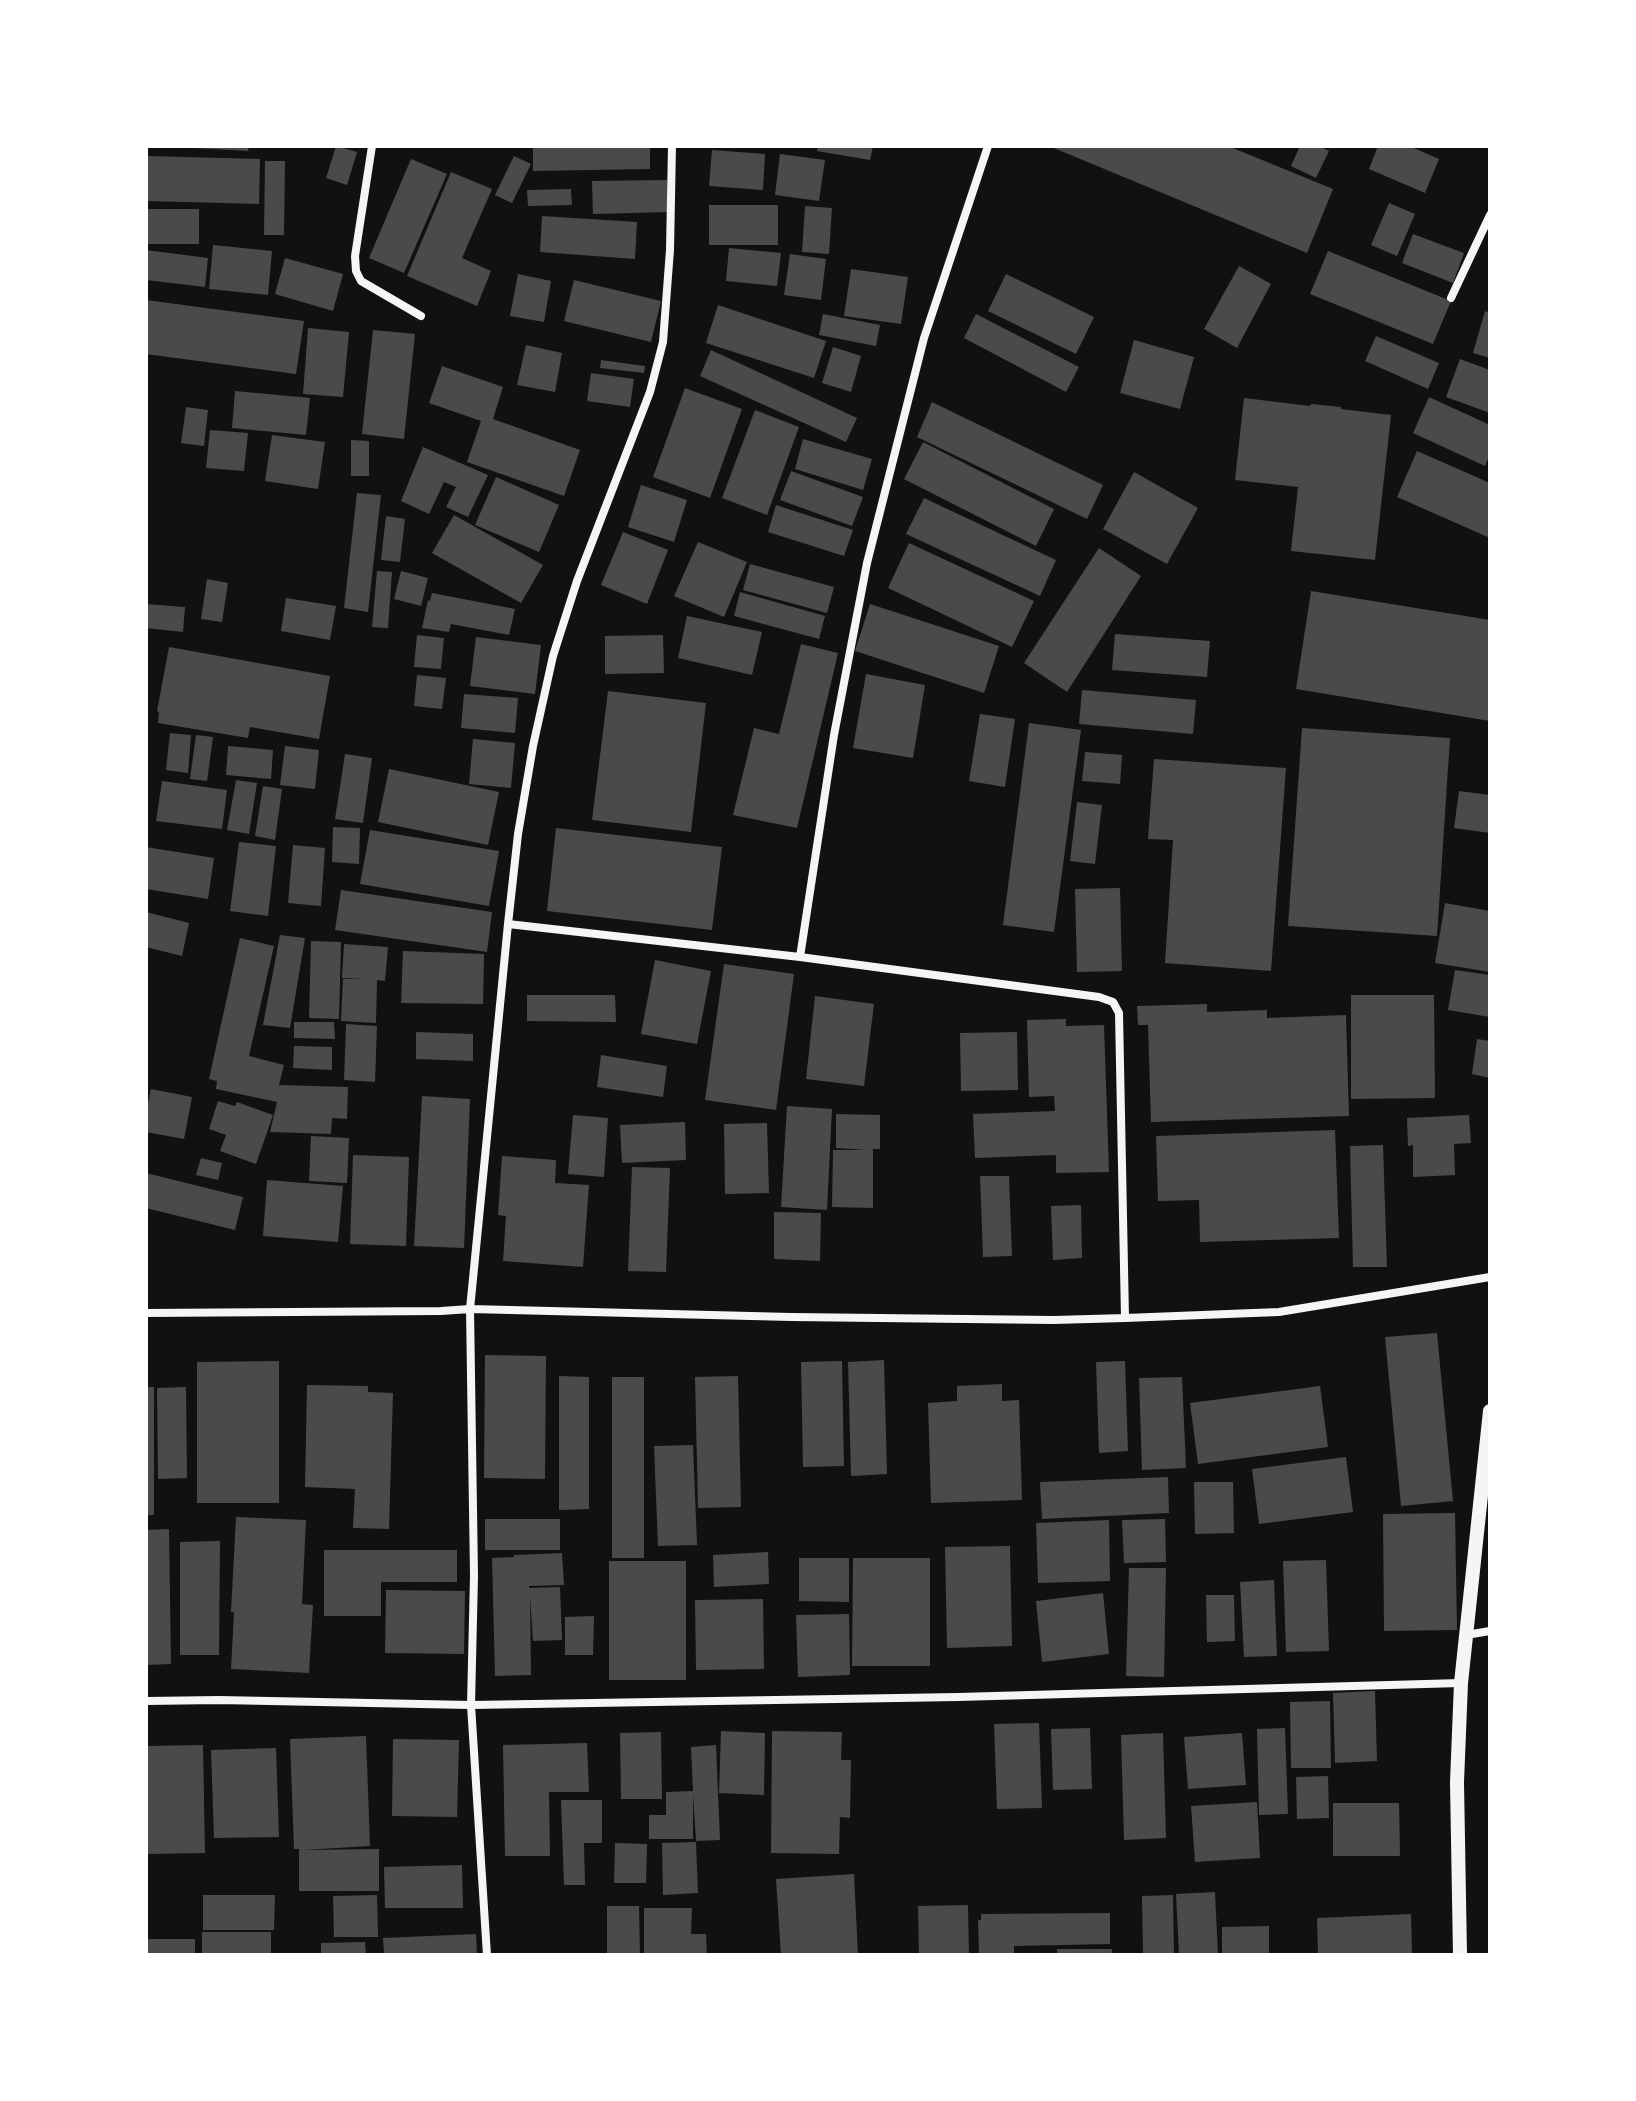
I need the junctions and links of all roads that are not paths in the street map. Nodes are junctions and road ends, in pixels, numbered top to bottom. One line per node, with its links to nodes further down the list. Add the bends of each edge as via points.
1 (372, 146): 6 (street, via 356,271 361,281)
2 (672, 146): 7 (street, via 663,342 650,392 553,656 523,805)
3 (988, 146): 8 (street, via 924,338 867,563)
4 (1490, 215): 5 (street)
5 (1451, 298)
6 (421, 316)
7 (508, 924): 8 (street); 10 (street)
8 (800, 957): 12 (street, via 1113,1002 1119,1013)
9 (1490, 1277): 12 (street, via 1279,1312)
10 (470, 1309): 11 (street); 12 (street); 18 (street)
11 (146, 1313)
12 (1125, 1318)
13 (1490, 1411): 15 (street)
14 (1490, 1631): 15 (street)
15 (1465, 1635): 16 (street)
16 (1461, 1683): 18 (street); 20 (street)
17 (146, 1701): 18 (street)
18 (471, 1705): 19 (street)
19 (487, 1955)
20 (1460, 1955)

